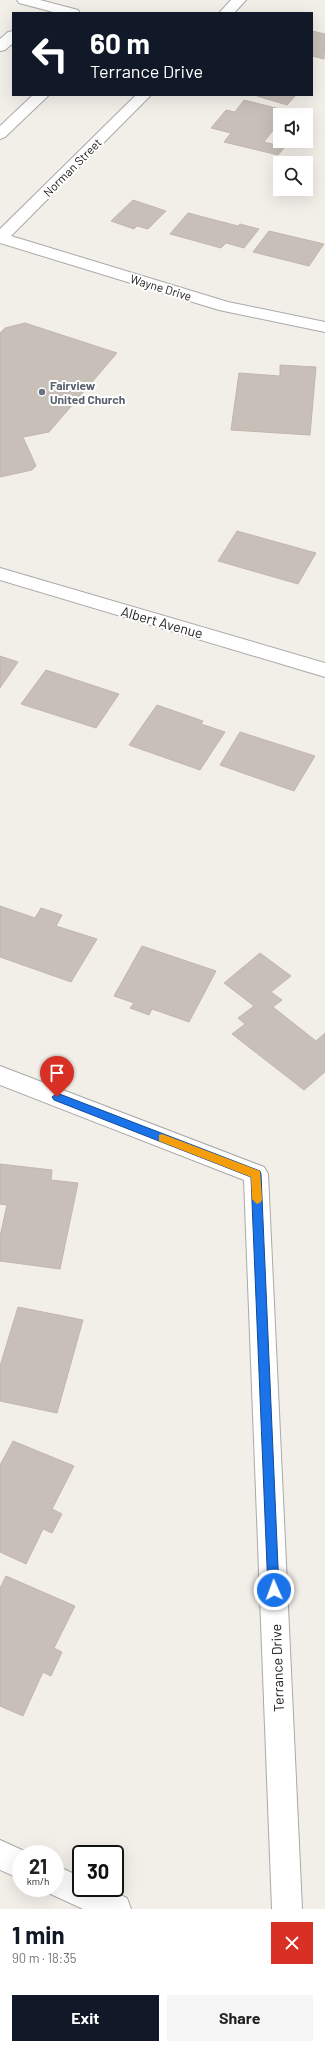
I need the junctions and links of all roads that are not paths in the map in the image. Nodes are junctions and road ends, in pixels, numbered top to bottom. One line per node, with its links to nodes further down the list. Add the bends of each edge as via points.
1 (24, 0): 3 (street)
2 (239, 0): 5 (street)
3 (40, 9): 4 (street)
4 (65, 12)
5 (227, 12)
6 (12, 36): 7 (street)
7 (0, 47)
8 (41, 96): 10 (street)
9 (143, 96): 11 (street, Norman Street)
10 (0, 134)
11 (0, 238): 12 (street, Wayne Drive, via 224,306)
12 (325, 327)
13 (0, 574): 14 (street, Albert Avenue)
14 (325, 670)
15 (0, 1075): 20 (street, Terrance Drive, via 256,1174)
16 (0, 1854): 17 (street)
17 (12, 1860)
18 (64, 1884): 19 (street)
19 (116, 1909)
20 (287, 1909)

